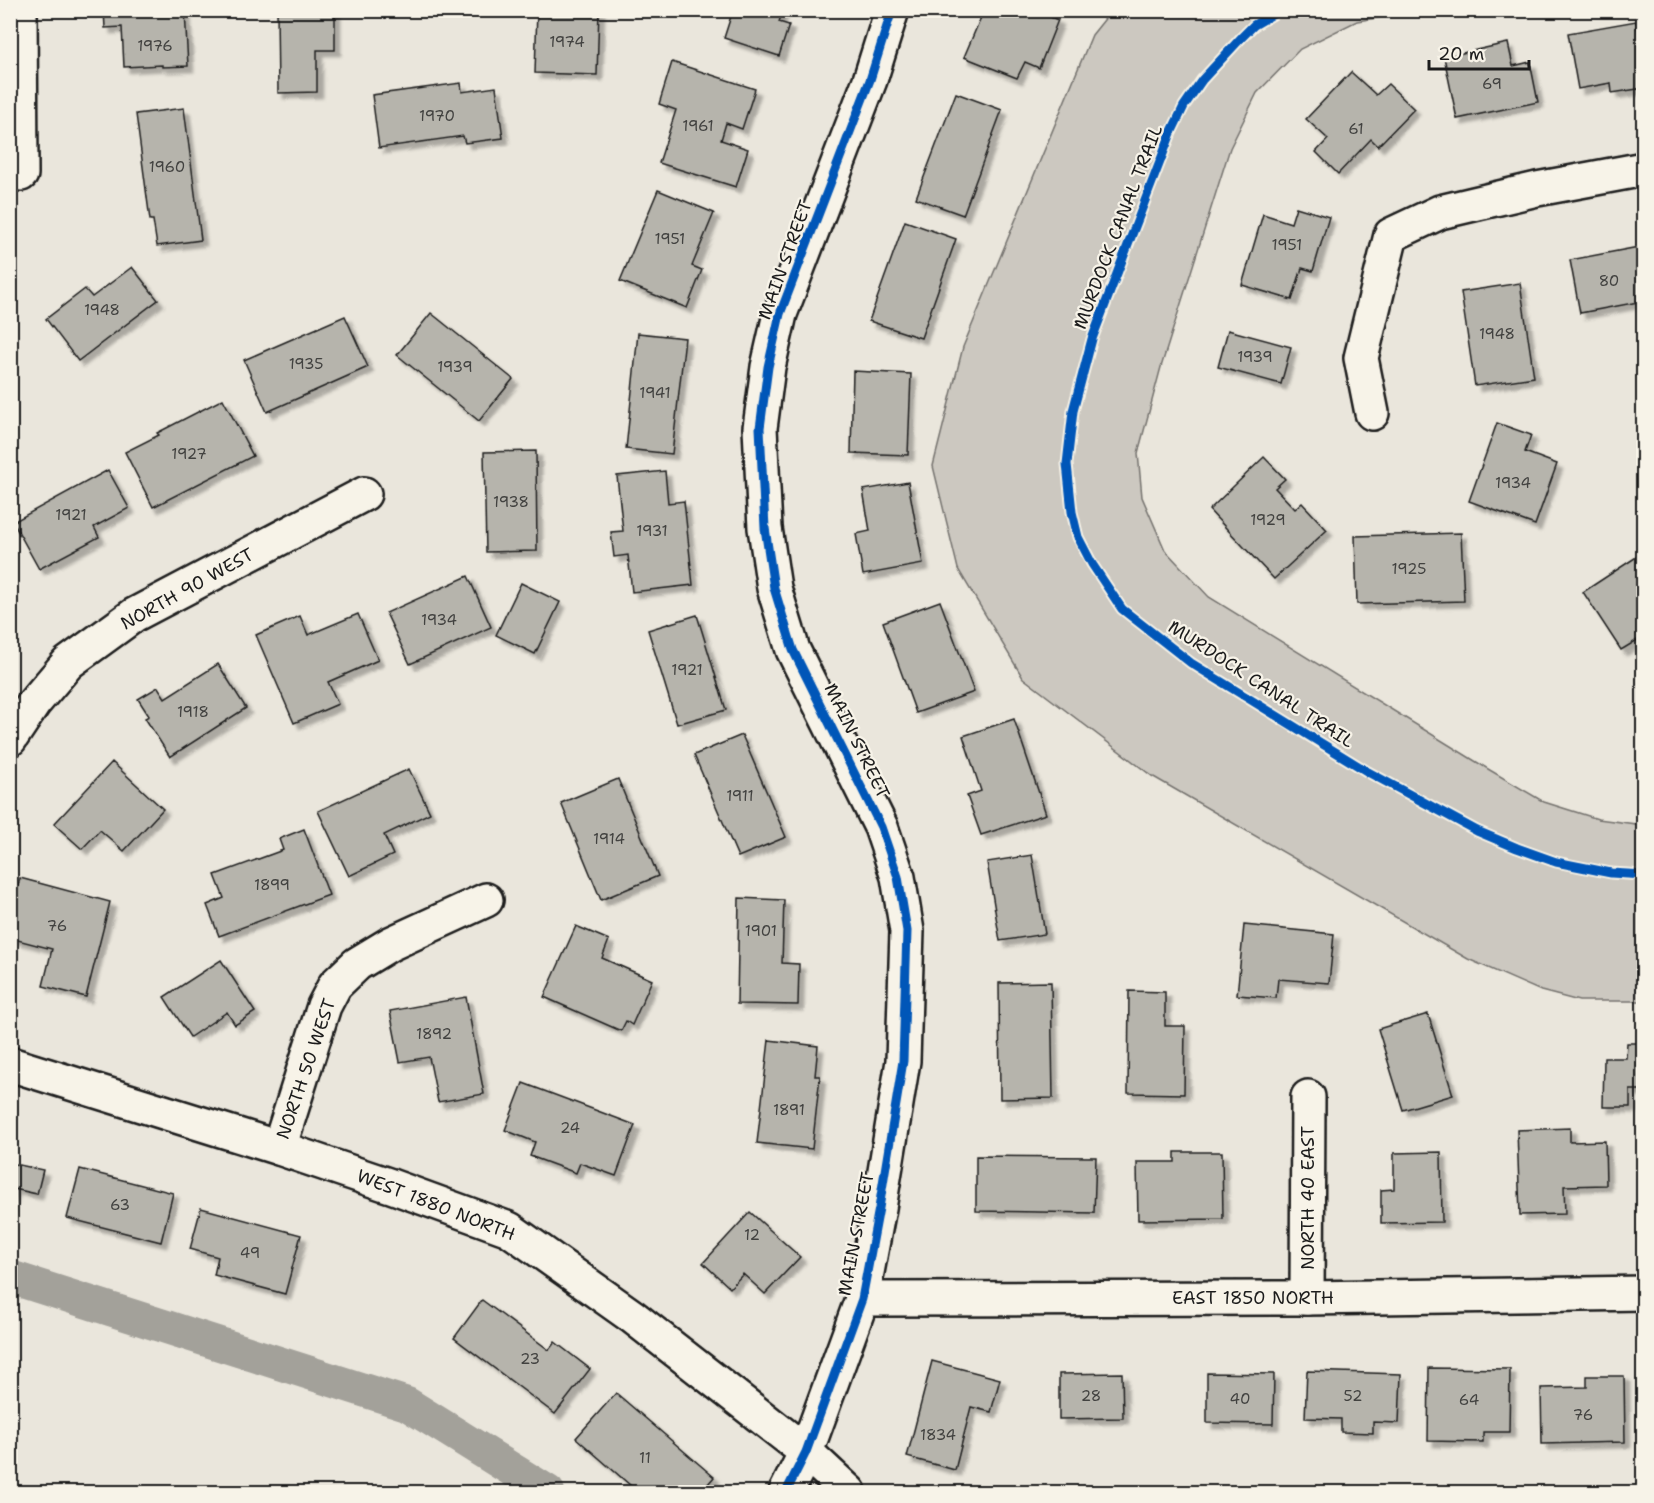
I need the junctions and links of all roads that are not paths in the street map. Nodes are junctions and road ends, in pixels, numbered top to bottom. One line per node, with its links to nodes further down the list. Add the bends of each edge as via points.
1 (20, 10): 4 (street)
2 (892, 10): 14 (street, MAIN STREET, via 870,80 780,314 760,428 765,528 774,588 793,650 881,827 898,877 907,931 903,1061)
3 (1644, 169): 5 (street, via 1440,212 1391,235 1361,358)
4 (21, 174)
5 (1372, 413)
6 (364, 494): 7 (street, NORTH 90 WEST, via 134,615 68,663)
7 (10, 739)
8 (486, 900): 11 (street, NORTH 50 WEST, via 390,944 357,964 335,985 324,1006)
9 (10, 1064): 11 (street, WEST 1880 NORTH)
10 (1308, 1097): 13 (street, NORTH 40 EAST)
11 (279, 1148): 15 (street, WEST 1880 NORTH, via 509,1229 633,1317)
12 (1644, 1293): 13 (street, EAST 1850 NORTH)
13 (1307, 1298): 14 (street, EAST 1850 NORTH)
14 (862, 1299): 15 (street, MAIN STREET)
15 (806, 1452): 16 (street, MAIN STREET); 17 (street, WEST 1880 NORTH)
16 (786, 1492)
17 (849, 1492)

